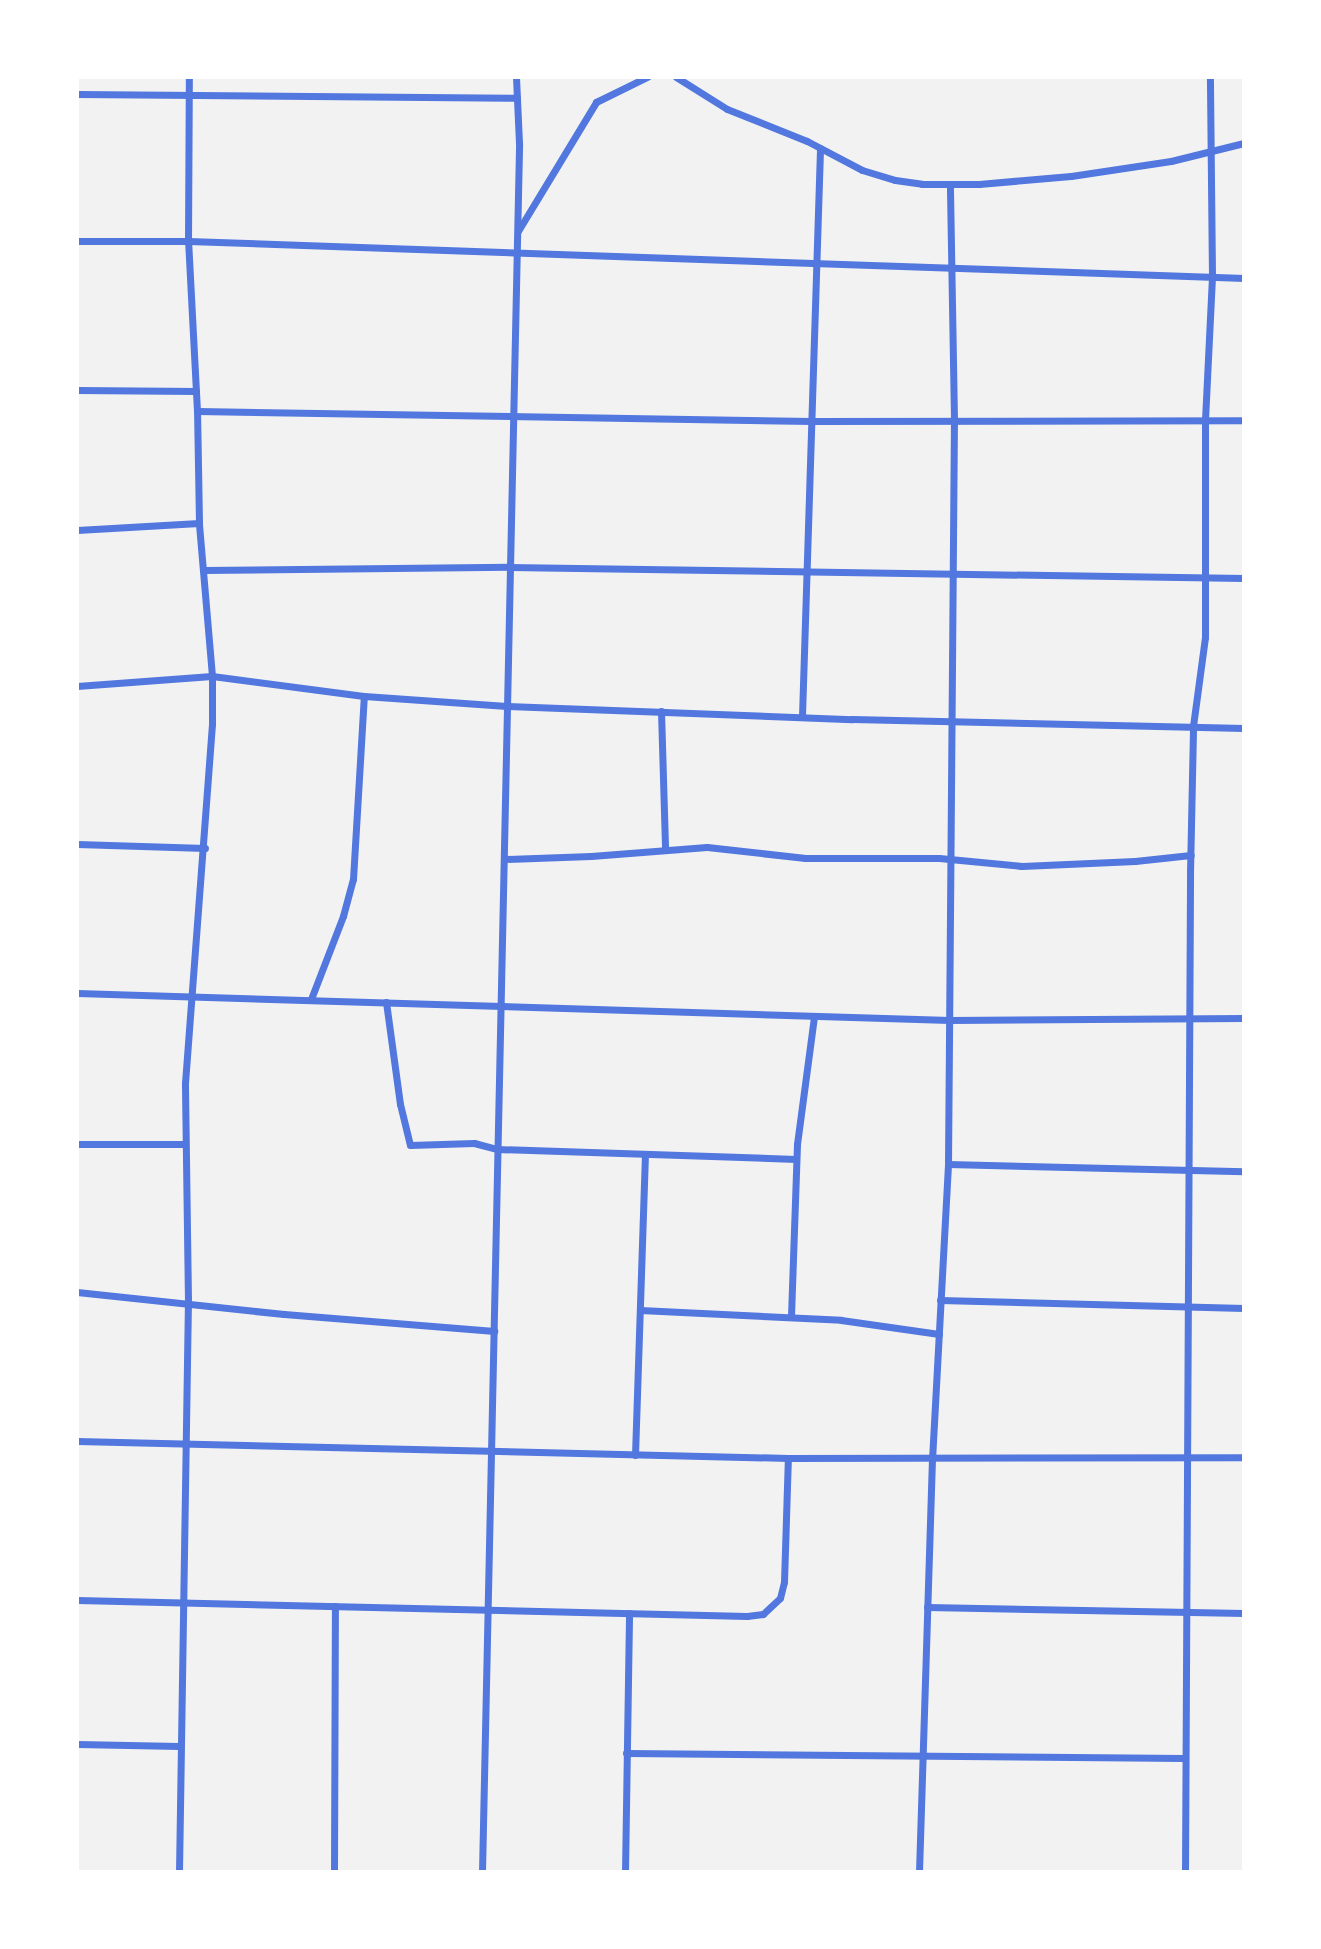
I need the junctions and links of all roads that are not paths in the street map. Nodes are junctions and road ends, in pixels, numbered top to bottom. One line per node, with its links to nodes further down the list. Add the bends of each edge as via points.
1 (189, 77): 7 (street)
2 (516, 77): 8 (street)
3 (647, 77): 13 (street, via 596,102)
4 (676, 77): 10 (street, via 727,109)
5 (1210, 77): 11 (street)
6 (77, 94): 7 (street)
7 (189, 95): 8 (street); 15 (street)
8 (517, 98): 13 (street)
9 (1244, 143): 11 (street)
10 (820, 148): 12 (street, via 878,176); 17 (street)
11 (1209, 152): 12 (street, via 1071,176); 19 (street)
12 (950, 184): 18 (street)
13 (517, 231): 16 (street)
14 (77, 241): 15 (street)
15 (188, 242): 16 (street); 22 (street)
16 (517, 254): 17 (street); 24 (street)
17 (817, 264): 18 (street); 27 (street)
18 (951, 270): 19 (street); 25 (street)
19 (1212, 276): 20 (street); 26 (street)
20 (1244, 278)
21 (77, 390): 22 (street)
22 (196, 391): 23 (street)
23 (197, 411): 24 (street); 29 (street)
24 (513, 414): 27 (street); 31 (street)
25 (954, 419): 26 (street); 27 (street); 34 (street)
26 (1205, 420): 28 (street); 36 (street)
27 (812, 421): 33 (street)
28 (1244, 421)
29 (199, 523): 30 (street); 32 (street)
30 (77, 530)
31 (509, 567): 32 (street); 33 (street); 40 (street)
32 (203, 570): 37 (street)
33 (807, 572): 34 (street); 42 (street)
34 (952, 572): 36 (street); 43 (street)
35 (1244, 578): 36 (street)
36 (1204, 579): 44 (street, via 1203,662)
37 (212, 676): 38 (street); 39 (street); 47 (street)
38 (77, 686)
39 (364, 696): 40 (street); 54 (street, via 353,879)
40 (507, 706): 41 (street); 50 (street)
41 (661, 711): 42 (street); 48 (street)
42 (802, 716): 43 (street)
43 (951, 720): 44 (street); 51 (street)
44 (1193, 726): 45 (street); 49 (street)
45 (1244, 728)
46 (77, 844): 47 (street)
47 (205, 848): 53 (street)
48 (665, 849): 50 (street); 51 (street, via 707,847 835,860)
49 (1191, 855): 51 (street, via 1051,866); 58 (street)
50 (504, 859): 56 (street)
51 (951, 859): 60 (street)
52 (77, 993): 53 (street)
53 (191, 995): 54 (street); 62 (street)
54 (311, 999): 55 (street)
55 (386, 1002): 56 (street); 63 (street, via 409,1144 474,1143)
56 (501, 1004): 57 (street); 63 (street)
57 (814, 1016): 60 (street); 65 (street)
58 (1190, 1017): 59 (street); 60 (street); 67 (street)
59 (1244, 1018)
60 (950, 1020): 66 (street)
61 (77, 1144): 62 (street)
62 (183, 1144): 71 (street)
63 (497, 1149): 64 (street); 76 (street)
64 (645, 1156): 65 (street); 74 (street)
65 (796, 1159): 75 (street)
66 (948, 1164): 67 (street); 70 (street)
67 (1189, 1169): 68 (street); 72 (street)
68 (1244, 1171)
69 (77, 1292): 71 (street)
70 (940, 1300): 72 (street); 77 (street)
71 (188, 1302): 76 (street); 79 (street)
72 (1188, 1306): 73 (street); 84 (street)
73 (1244, 1308)
74 (640, 1310): 75 (street); 81 (street)
75 (791, 1316): 77 (street, via 873,1322)
76 (494, 1331): 80 (street)
77 (939, 1334): 85 (street)
78 (77, 1441): 79 (street)
79 (185, 1444): 80 (street); 87 (street)
80 (490, 1452): 81 (street); 90 (street)
81 (635, 1455): 83 (street)
82 (1244, 1457): 84 (street)
83 (788, 1458): 85 (street); 92 (street, via 784,1582 774,1606 763,1614 747,1616)
84 (1188, 1459): 85 (street); 91 (street)
85 (932, 1460): 89 (street)
86 (77, 1600): 87 (street)
87 (182, 1602): 88 (street); 95 (street)
88 (335, 1606): 90 (street); 100 (street)
89 (927, 1607): 91 (street); 97 (street)
90 (488, 1609): 92 (street); 101 (street)
91 (1187, 1612): 93 (street); 98 (street)
92 (629, 1613): 96 (street)
93 (1244, 1613)
94 (77, 1744): 95 (street)
95 (179, 1746): 99 (street)
96 (626, 1753): 97 (street); 102 (street)
97 (923, 1755): 98 (street); 103 (street)
98 (1184, 1758): 104 (street)
99 (179, 1872)
100 (334, 1872)
101 (482, 1872)
102 (625, 1872)
103 (919, 1872)
104 (1185, 1872)

